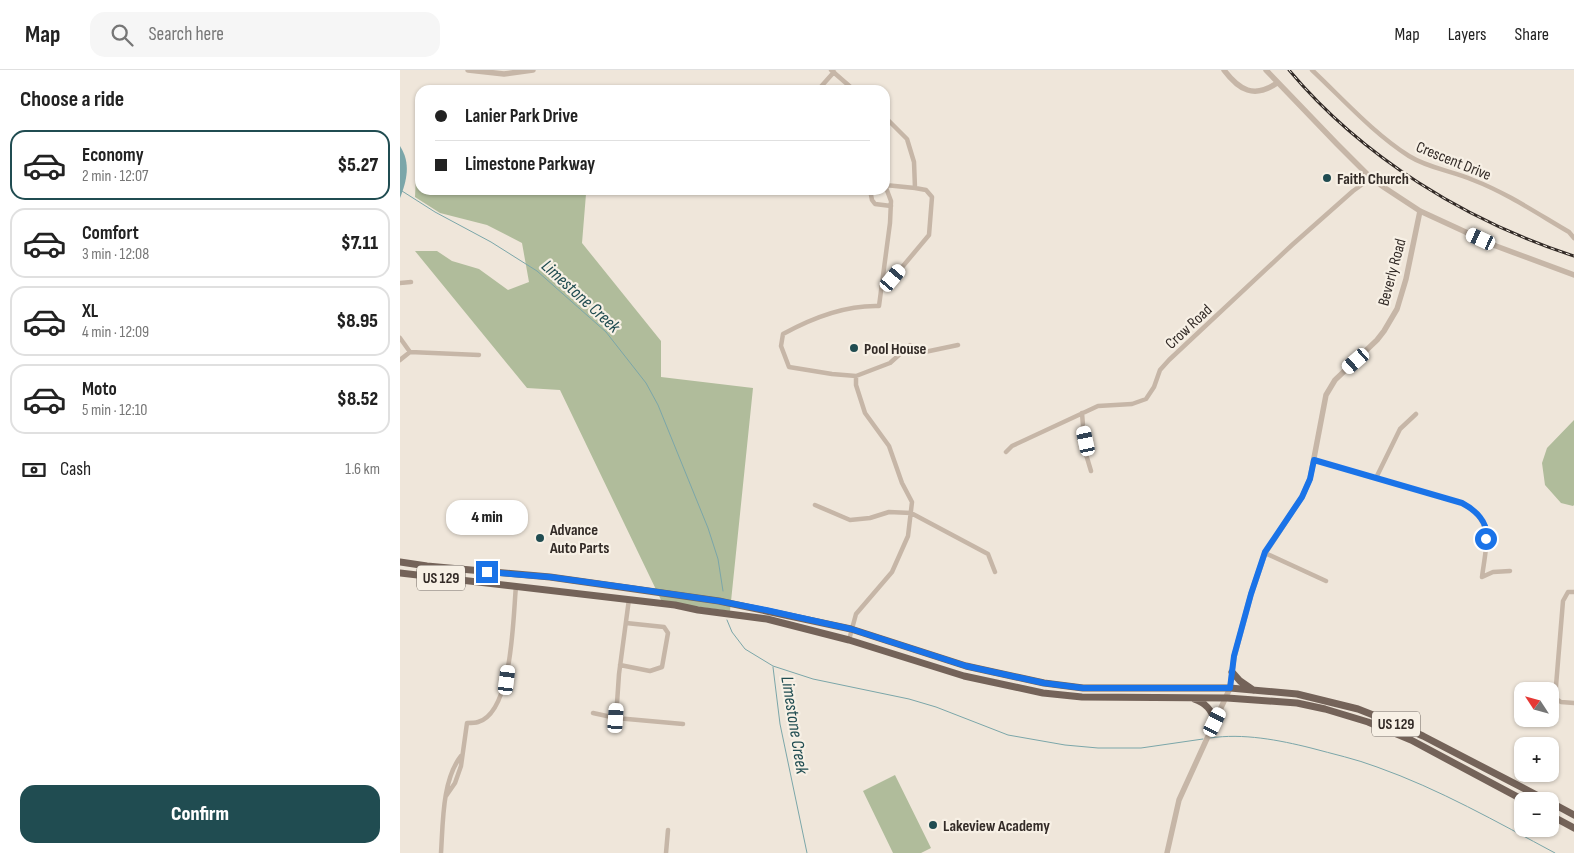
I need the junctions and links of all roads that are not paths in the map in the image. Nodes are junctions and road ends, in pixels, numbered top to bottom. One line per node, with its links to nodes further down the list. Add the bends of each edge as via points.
1 (468, 70): 2 (street, via 504,74)
2 (533, 70)
3 (1224, 70): 7 (street, via 1237,86 1246,91 1269,88)
4 (1266, 70): 7 (street)
5 (1312, 70): 18 (street, Crescent Drive, via 1384,137 1410,156 1504,194)
6 (832, 71): 8 (street); 9 (street)
7 (1277, 83): 11 (street)
8 (822, 85)
9 (848, 85)
10 (890, 122): 13 (street, via 907,139 914,162)
11 (1371, 178): 17 (street); 29 (street, Crow Road, via 1292,245 1169,360 1160,370 1146,399 1132,404 1098,406)
12 (890, 186): 13 (street)
13 (915, 188): 21 (street, via 926,190 932,197 929,235 893,278)
14 (871, 195): 16 (street, via 875,204)
15 (889, 195): 16 (street)
16 (891, 206): 21 (street)
17 (1420, 211): 19 (street, via 1496,246); 32 (street, Beverly Road, via 1397,309 1377,340 1330,387 1323,405)
18 (1574, 238)
19 (1574, 275)
20 (411, 282): 22 (street)
21 (882, 282): 28 (street, via 879,306 844,309 782,334 781,346 789,367)
22 (400, 283)
23 (400, 338): 25 (street)
24 (958, 345): 28 (street, via 920,353 910,345 890,363)
25 (410, 352): 26 (street); 27 (street)
26 (479, 355)
27 (400, 360)
28 (856, 376): 36 (street, via 865,413 889,446 912,502)
29 (1082, 413): 31 (street, Crow Road, via 1012,446); 33 (street, via 1085,451)
30 (1416, 414): 34 (street, via 1400,429)
31 (1006, 452)
32 (1314, 460): 34 (street); 37 (street, Beverly Road, via 1302,497)
33 (1091, 471)
34 (1376, 478): 39 (street, via 1473,509 1484,524 1487,535 1482,577 1498,571)
35 (816, 505): 36 (street, via 850,520 889,512)
36 (910, 513): 40 (street, via 988,554); 48 (street, via 908,536 892,572 856,614)
37 (1265, 552): 42 (street); 51 (street, Beverly Road, via 1244,618)
38 (400, 562): 44 (main road, US 129)
39 (1510, 571)
40 (995, 572)
41 (400, 573): 43 (main road, US 129)
42 (1326, 581)
43 (516, 586): 46 (main road, US 129); 61 (street, via 507,680 494,709 480,722 467,723)
44 (630, 588): 46 (main road); 48 (main road, US 129, via 719,601)
45 (1574, 592): 56 (street, via 1568,592 1563,601 1555,698)
46 (629, 599): 47 (street); 49 (main road, US 129, via 767,619)
47 (626, 623): 50 (street); 50 (street, via 664,627 668,634 664,662 662,667 650,671)
48 (851, 629): 49 (street); 52 (main road, US 129, via 966,666 1044,683 1083,688)
49 (849, 640): 54 (main road, US 129, via 964,676 1043,692 1082,697)
50 (620, 665): 58 (street)
51 (1232, 672): 52 (street, Beverly Road); 53 (main road)
52 (1230, 688): 53 (main road, US 129); 55 (street, Beverly Road)
53 (1253, 690): 64 (main road, US 129, via 1298,694 1358,709 1423,736)
54 (1189, 698): 55 (main road, US 129); 59 (main road, via 1206,704)
55 (1226, 698): 59 (street, Beverly Road); 65 (main road, US 129, via 1297,703 1368,722 1411,740)
56 (1574, 703)
57 (593, 713): 58 (street)
58 (616, 718): 60 (street)
59 (1215, 722): 74 (street, Beverly Road, via 1179,800)
60 (683, 724)
61 (462, 755): 62 (street); 63 (street)
62 (454, 770): 63 (street); 66 (street)
63 (459, 772): 66 (street)
64 (1530, 792)
65 (1514, 795)
66 (446, 796): 72 (street)
67 (1559, 807): 68 (main road, US 129)
68 (1574, 815)
69 (1559, 820): 70 (main road)
70 (1574, 828)
71 (668, 830): 73 (street)
72 (441, 853)
73 (666, 853)
74 (1167, 853)

